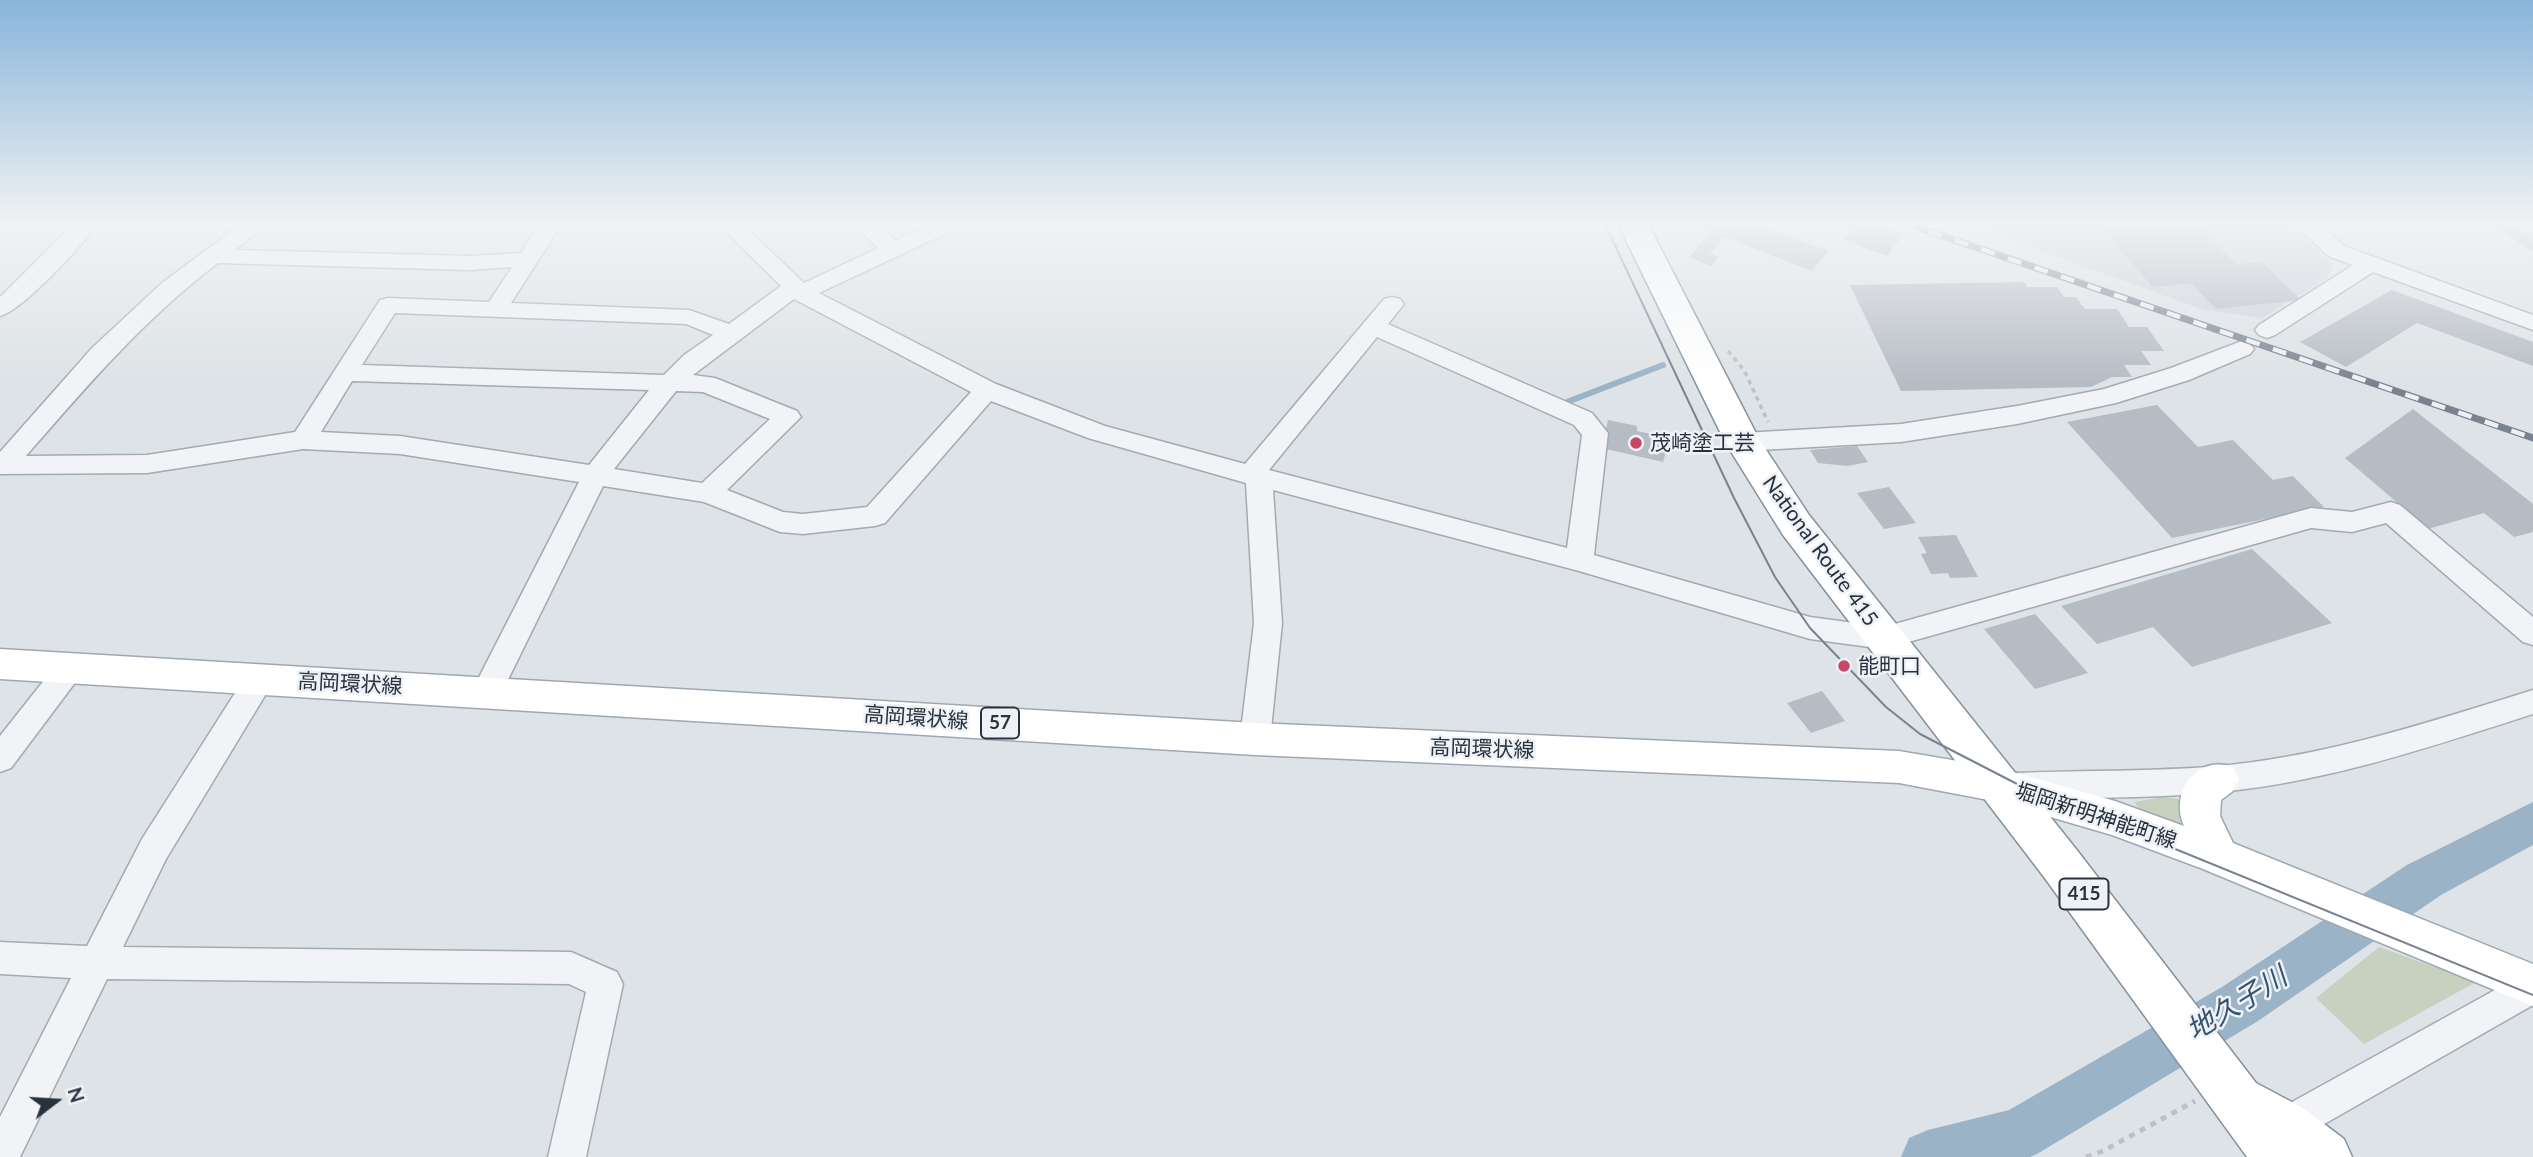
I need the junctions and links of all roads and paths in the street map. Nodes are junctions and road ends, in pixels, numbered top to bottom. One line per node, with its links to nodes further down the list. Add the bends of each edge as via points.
1 (38, 276): 11 (street)
2 (186, 276): 23 (street, via 101,354)
3 (517, 276): 12 (street)
4 (783, 276): 9 (street)
5 (833, 276): 9 (street)
6 (1658, 276): 22 (highway, National Route 415 / 415)
7 (2351, 276): 15 (street)
8 (2403, 276): 13 (street)
9 (798, 290): 16 (street); 20 (street)
10 (1392, 304): 14 (street)
11 (0, 309)
12 (495, 310): 16 (street, via 689,317); 18 (street, via 388,305)
13 (2533, 323)
14 (1375, 327): 25 (street, via 1255,469); 27 (street, via 1583,419 1595,433)
15 (2267, 330)
16 (730, 334): 19 (street)
17 (2242, 349): 22 (street, via 2107,397 2017,415 1901,433)
18 (346, 373): 19 (street); 21 (street)
19 (668, 385): 24 (street); 26 (street, via 706,384 788,416)
20 (986, 390): 25 (street, via 1097,432); 26 (street, via 875,516 780,522)
21 (303, 440): 23 (street, via 147,464); 24 (street, via 400,445)
22 (1744, 442): 29 (highway, National Route 415 / 415, via 1796,525)
23 (1, 465)
24 (596, 474): 26 (street); 33 (street)
25 (1259, 477): 27 (street); 35 (street, via 1268,623)
26 (708, 493)
27 (1579, 561): 29 (street, via 1810,628)
28 (2533, 634): 29 (street, via 2391,512 2352,522 2311,518)
29 (1884, 638): 38 (highway, National Route 415 / 415)
30 (0, 664): 31 (main road, 高岡環状線 / 57)
31 (70, 668): 32 (main road, 高岡環状線 / 57); 36 (street)
32 (260, 679): 33 (main road, 高岡環状線 / 57); 42 (street, via 154,849)
33 (487, 691): 35 (main road, 高岡環状線 / 57)
34 (2533, 702): 37 (street, via 2391,747)
35 (1255, 739): 38 (main road, 高岡環状線 / 57, via 1899,767)
36 (0, 759)
37 (2219, 779): 38 (street); 39 (main road, via 2201,792 2200,816)
38 (1999, 785): 39 (main road, 堀岡新明神能町線, via 2115,818); 40 (main road, 堀岡新明神能町線, via 2143,849); 44 (highway, 415)
39 (2218, 856): 40 (main road, 堀岡新明神能町線)
40 (2309, 905): 43 (main road, 堀岡新明神能町線)
41 (0, 958): 42 (street)
42 (97, 963): 46 (street); 47 (street, via 571,968 605,984)
43 (2528, 993): 45 (street)
44 (2228, 1086): 45 (highway, 415); 48 (path)
45 (2282, 1142): 49 (highway, 415)
46 (0, 1157)
47 (568, 1157)
48 (2086, 1157)
49 (2326, 1157)

